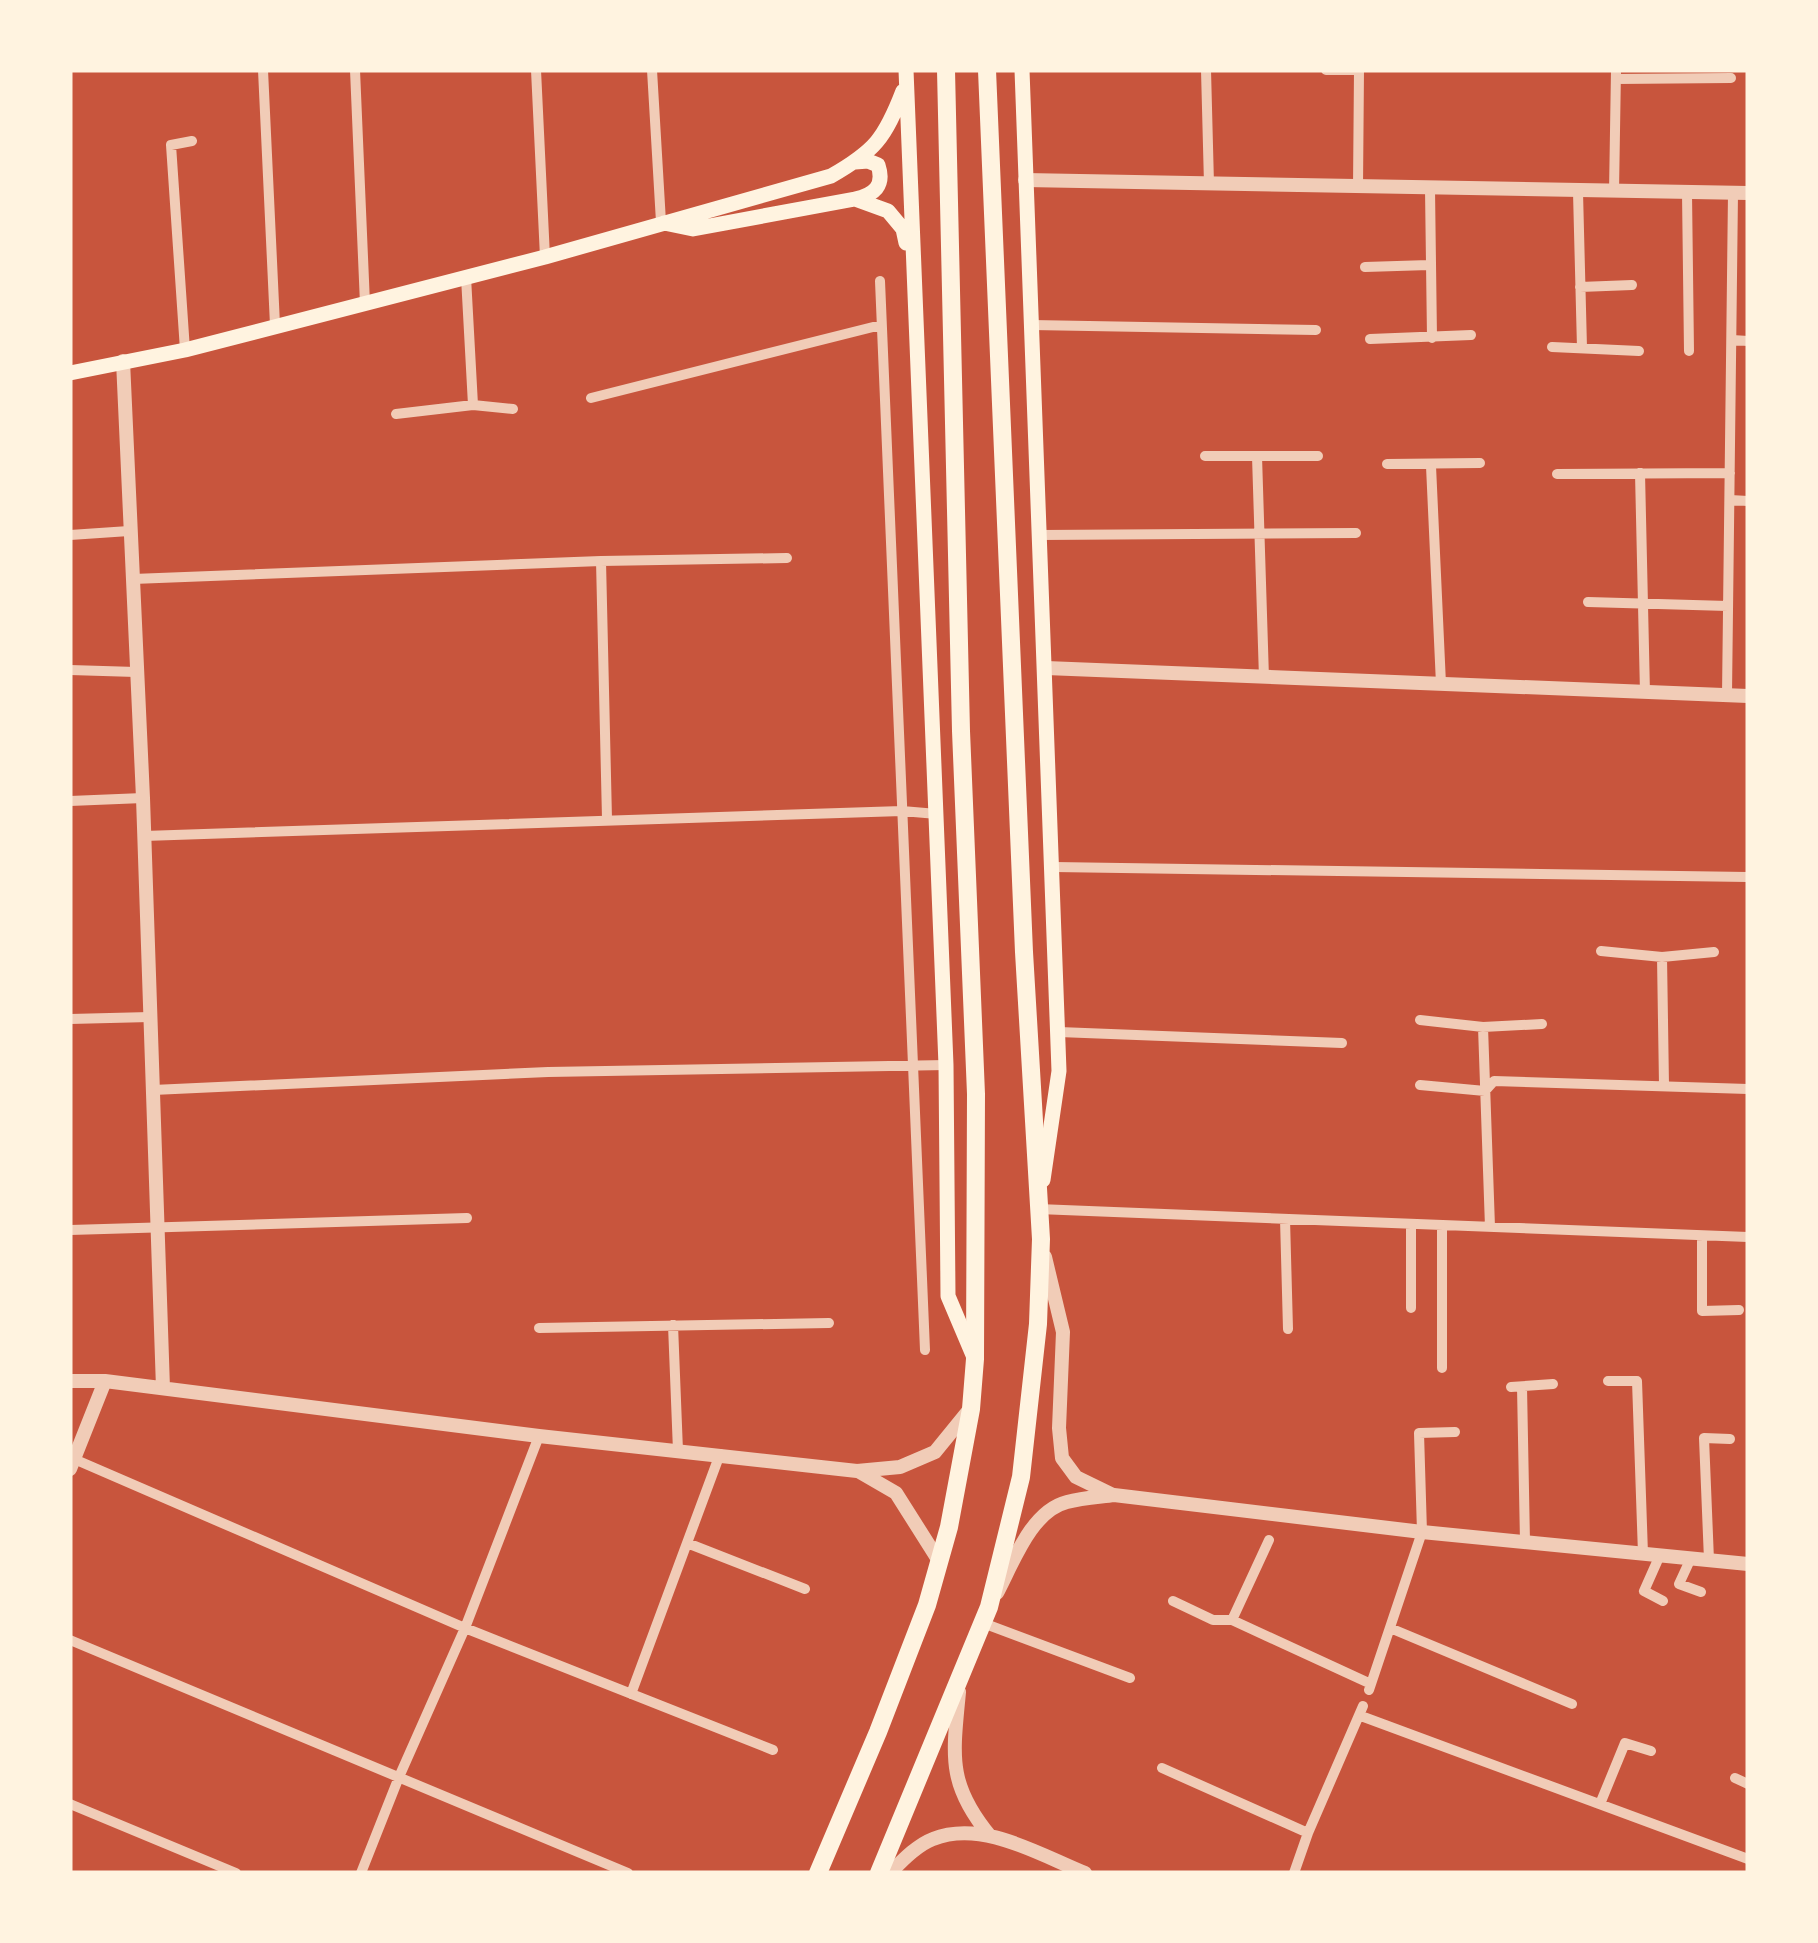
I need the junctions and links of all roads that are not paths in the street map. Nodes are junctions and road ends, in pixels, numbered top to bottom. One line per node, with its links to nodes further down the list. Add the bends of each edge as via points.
1 (263, 70): 36 (street)
2 (354, 70): 34 (street)
3 (536, 70): 26 (street)
4 (652, 70): 25 (street)
5 (946, 70): 128 (main road, via 960,731 976,1094)
6 (987, 70): 110 (main road)
7 (1022, 70): 16 (main road)
8 (1206, 70): 17 (street)
9 (1326, 70): 10 (street)
10 (1358, 70): 18 (street)
11 (1616, 74): 13 (street); 21 (street)
12 (906, 76): 15 (main road, via 892,120); 31 (main road)
13 (1731, 78)
14 (192, 142): 46 (street, via 171,146)
15 (855, 162): 24 (main road, via 878,165 882,176 870,196); 25 (main road, via 831,176)
16 (1025, 180): 17 (street); 37 (main road)
17 (1209, 184): 18 (street)
18 (1358, 187): 19 (street)
19 (1430, 190): 20 (street); 27 (street)
20 (1578, 192): 21 (street); 33 (street)
21 (1614, 192): 22 (street)
22 (1688, 192): 23 (street); 48 (street)
23 (1741, 193): 42 (street)
24 (855, 199): 25 (main road, via 693,229); 31 (main road, via 888,211 903,229)
25 (660, 222): 26 (main road)
26 (545, 257): 29 (main road)
27 (1430, 265): 28 (street); 40 (street)
28 (1365, 268)
29 (466, 277): 34 (main road); 52 (street)
30 (880, 281): 35 (street)
31 (914, 285): 88 (main road)
32 (1632, 285): 33 (street)
33 (1580, 287): 45 (street)
34 (364, 304): 36 (main road)
35 (882, 324): 51 (street); 87 (street)
36 (275, 325): 46 (main road)
37 (1032, 325): 38 (street); 70 (main road)
38 (1316, 330)
39 (1471, 336): 40 (street)
40 (1432, 338): 41 (street)
41 (1370, 339)
42 (1732, 340): 43 (street); 61 (street)
43 (1748, 340)
44 (1552, 346): 45 (street)
45 (1582, 348): 47 (street)
46 (185, 350): 49 (main road)
47 (1639, 351)
48 (1689, 352)
49 (123, 361): 50 (main road); 66 (street)
50 (70, 373)
51 (591, 398)
52 (473, 406): 53 (street); 54 (street)
53 (513, 409)
54 (396, 414)
55 (1205, 456): 56 (street)
56 (1257, 456): 57 (street); 69 (street)
57 (1318, 456)
58 (1480, 463): 60 (street)
59 (1387, 464): 60 (street)
60 (1432, 466): 81 (street)
61 (1730, 473): 63 (street); 64 (street)
62 (1557, 474): 63 (street)
63 (1640, 474): 75 (street)
64 (1730, 500): 65 (street); 76 (street)
65 (1748, 501)
66 (129, 531): 68 (street); 73 (street)
67 (1356, 532): 69 (street)
68 (70, 534)
69 (1260, 534): 70 (street); 80 (street)
70 (1040, 535): 77 (main road)
71 (787, 558): 72 (street)
72 (602, 560): 73 (street); 89 (street)
73 (133, 580): 79 (street)
74 (1588, 602): 75 (street)
75 (1642, 604): 76 (street); 82 (street)
76 (1728, 606): 83 (street)
77 (1046, 668): 80 (street); 91 (main road)
78 (70, 670): 79 (street)
79 (136, 672): 85 (street)
80 (1264, 678): 81 (street)
81 (1441, 684): 82 (street)
82 (1644, 693): 83 (street)
83 (1728, 694): 84 (street)
84 (1748, 696)
85 (143, 798): 86 (street); 90 (street)
86 (70, 801)
87 (902, 810): 88 (street); 89 (street); 104 (street)
88 (937, 814): 103 (main road)
89 (608, 819): 90 (street)
90 (144, 836): 96 (street)
91 (1054, 867): 92 (street); 101 (main road)
92 (1748, 877)
93 (1601, 951): 95 (street)
94 (1714, 952): 95 (street)
95 (1662, 957): 105 (street)
96 (150, 1016): 97 (street); 107 (street)
97 (70, 1019)
98 (1420, 1020): 100 (street)
99 (1542, 1024): 100 (street)
100 (1483, 1027): 108 (street)
101 (1058, 1032): 102 (street); 110 (main road, via 1060,1071)
102 (1342, 1043)
103 (946, 1064): 104 (street); 128 (main road, via 948,1296)
104 (913, 1066): 107 (street, via 548,1072); 127 (street)
105 (1664, 1085): 108 (street, via 1494,1080); 109 (street)
106 (1420, 1086): 108 (street)
107 (153, 1090): 116 (street)
108 (1485, 1090): 115 (street)
109 (1748, 1090)
110 (1038, 1209): 112 (street); 120 (main road)
111 (467, 1218): 116 (street)
112 (1284, 1219): 113 (street); 126 (street)
113 (1411, 1224): 114 (street); 121 (street)
114 (1442, 1225): 115 (street); 129 (street)
115 (1490, 1227): 118 (street)
116 (158, 1228): 117 (street); 134 (street)
117 (70, 1230)
118 (1702, 1236): 119 (street); 122 (street, via 1702,1311)
119 (1748, 1237)
120 (1040, 1239): 143 (street, via 1062,1332 1062,1458 1076,1477); 158 (main road, via 1021,1476)
121 (1412, 1308)
122 (1738, 1310)
123 (829, 1322): 124 (street)
124 (673, 1325): 125 (street); 139 (street)
125 (538, 1328)
126 (1288, 1329)
127 (925, 1350)
128 (975, 1359): 135 (main road)
129 (1442, 1368)
130 (70, 1381): 131 (street)
131 (105, 1381): 134 (street); 141 (street)
132 (1608, 1381): 148 (street, via 1638,1380)
133 (1554, 1384): 146 (street, via 1516,1387)
134 (163, 1388): 137 (street)
135 (971, 1409): 142 (street, via 935,1452 900,1467); 152 (main road)
136 (1455, 1432): 144 (street, via 1419,1432)
137 (538, 1436): 139 (street); 160 (street)
138 (1730, 1440): 151 (street, via 1704,1438)
139 (678, 1450): 140 (street)
140 (720, 1454): 142 (street); 147 (street)
141 (72, 1464): 160 (street)
142 (857, 1471): 152 (street, via 896,1493)
143 (1114, 1495): 144 (street); 158 (street, via 1067,1502 1045,1515)
144 (1422, 1532): 146 (street); 161 (street)
145 (1269, 1540): 159 (street)
146 (1525, 1542): 148 (street)
147 (687, 1543): 154 (street); 165 (street)
148 (1643, 1554): 149 (street)
149 (1660, 1556): 150 (street); 157 (street, via 1644,1591)
150 (1691, 1558): 151 (street); 155 (street, via 1679,1584)
151 (1708, 1560): 153 (street)
152 (939, 1562): 181 (main road)
153 (1748, 1564)
154 (804, 1589)
155 (1700, 1592)
156 (1173, 1601): 159 (street, via 1212,1620)
157 (1664, 1602)
158 (986, 1615): 163 (street); 164 (main road)
159 (1232, 1620): 161 (street, via 1370,1687)
160 (465, 1628): 165 (street); 170 (street)
161 (1390, 1628): 166 (street)
162 (70, 1640): 170 (street)
163 (1130, 1678)
164 (960, 1682): 176 (street, via 956,1779); 182 (main road)
165 (631, 1694): 167 (street)
166 (1572, 1704)
167 (773, 1750)
168 (1651, 1752): 174 (street, via 1625,1743)
169 (1162, 1768): 175 (street)
170 (398, 1777): 179 (street); 180 (street)
171 (1735, 1778): 172 (street)
172 (1748, 1784)
173 (70, 1804): 178 (street)
174 (1600, 1804): 175 (street, via 1362,1711); 177 (street)
175 (1308, 1833): 185 (street)
176 (990, 1836): 183 (street, via 931,1839); 184 (street)
177 (1748, 1858)
178 (236, 1873)
179 (361, 1873)
180 (628, 1873)
181 (818, 1873)
182 (879, 1873)
183 (890, 1873)
184 (1084, 1873)
185 (1294, 1873)

